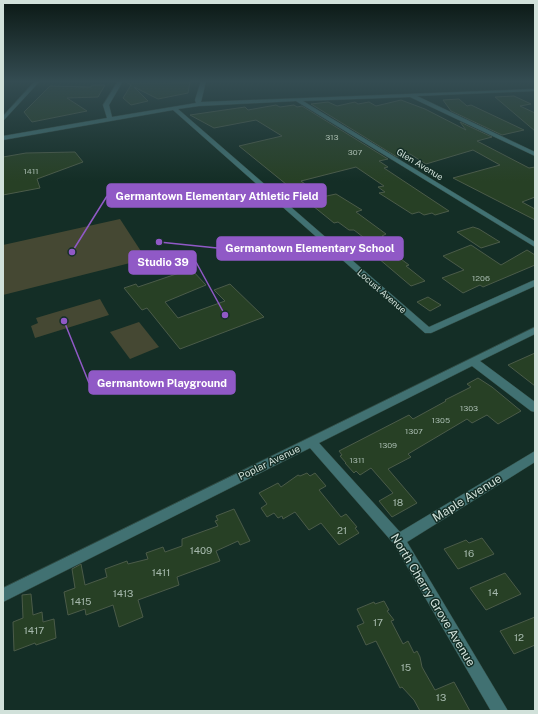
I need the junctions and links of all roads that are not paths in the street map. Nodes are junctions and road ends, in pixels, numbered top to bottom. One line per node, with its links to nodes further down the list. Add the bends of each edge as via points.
1 (109, 114): 6 (street)
2 (137, 114): 6 (street)
3 (181, 114): 10 (street, Locust Avenue, via 428,331)
4 (321, 114): 9 (street, Glen Avenue)
5 (451, 114): 8 (street)
6 (110, 119): 7 (street)
7 (3, 138)
8 (535, 154)
9 (535, 245)
10 (535, 283)
11 (535, 330): 12 (street, Poplar Avenue)
12 (473, 361): 13 (street); 14 (street, Poplar Avenue)
13 (535, 408)
14 (311, 441): 16 (street, North Cherry Grove Avenue); 17 (street, Poplar Avenue)
15 (535, 456): 16 (street, Maple Avenue)
16 (399, 540): 18 (street, North Cherry Grove Avenue)
17 (3, 595)
18 (500, 711)

